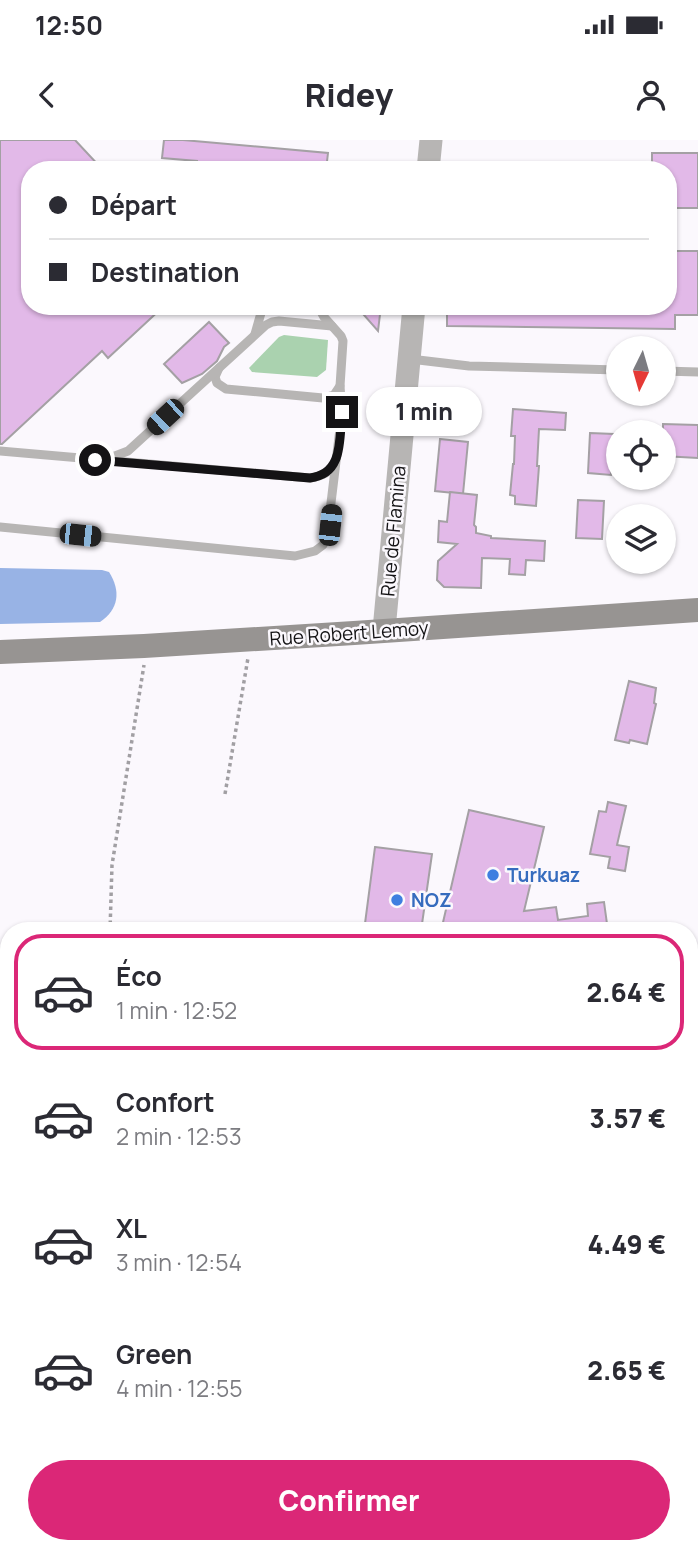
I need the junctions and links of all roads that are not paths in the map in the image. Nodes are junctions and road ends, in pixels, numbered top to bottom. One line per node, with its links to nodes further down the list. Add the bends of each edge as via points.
1 (431, 140): 2 (street)
2 (429, 161)
3 (260, 315): 7 (lane)
4 (323, 315): 6 (lane)
5 (413, 315): 8 (street, Rue de Flamina)
6 (333, 327): 7 (lane, via 279,321); 13 (lane, via 343,341)
7 (255, 334): 9 (lane)
8 (409, 359): 10 (lane, via 469,366); 19 (street, Rue de Flamina)
9 (220, 366): 13 (lane, via 217,383 226,389 323,398 334,395); 16 (lane, via 128,451)
10 (606, 370)
11 (676, 371): 12 (lane)
12 (698, 372)
13 (340, 386): 15 (lane)
14 (0, 451): 16 (lane)
15 (337, 457): 16 (lane, via 327,473 310,478); 17 (lane, via 327,536 323,545 306,555)
16 (95, 460)
17 (0, 527)
18 (698, 610): 19 (main road, Rue Robert Lemoy)
19 (384, 630): 20 (main road, Rue Robert Lemoy)
20 (0, 652)

